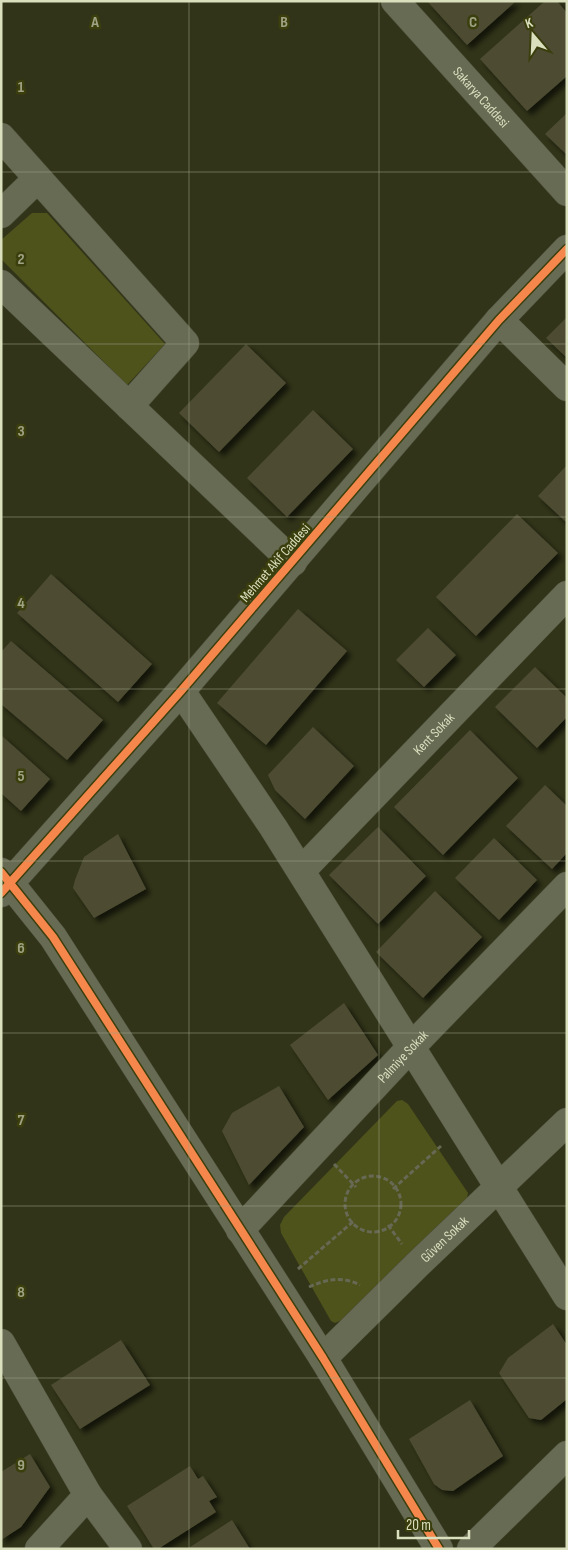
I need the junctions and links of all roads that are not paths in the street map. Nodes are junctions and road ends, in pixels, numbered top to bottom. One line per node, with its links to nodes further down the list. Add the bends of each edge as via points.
1 (395, 1): 4 (street, Sakarya Caddesi)
2 (1, 137): 3 (street)
3 (37, 179): 5 (street); 10 (street, via 184,344)
4 (567, 192)
5 (1, 214)
6 (567, 249): 8 (street, Mehmet Akif Caddesi)
7 (1, 284): 10 (street)
8 (499, 320): 9 (street); 11 (street, Mehmet Akif Caddesi)
9 (567, 387)
10 (129, 406): 11 (street)
11 (293, 562): 13 (street, Mehmet Akif Caddesi)
12 (567, 594): 14 (street, Kent Sokak)
13 (181, 692): 14 (street); 15 (street, Mehmet Akif Caddesi)
14 (301, 871): 17 (street)
15 (4, 882): 20 (street, via 53,937)
16 (567, 886): 17 (street, Palmiye Sokak)
17 (411, 1047): 19 (street); 20 (street, Palmiye Sokak)
18 (567, 1122): 19 (street, Güven Sokak)
19 (498, 1186): 21 (street); 23 (street, Güven Sokak)
20 (240, 1230): 23 (street)
21 (567, 1296)
22 (1, 1343): 25 (street)
23 (323, 1358): 28 (street)
24 (567, 1455): 29 (street)
25 (88, 1495): 26 (street); 27 (street)
26 (39, 1549)
27 (128, 1549)
28 (439, 1549)
29 (471, 1549)

